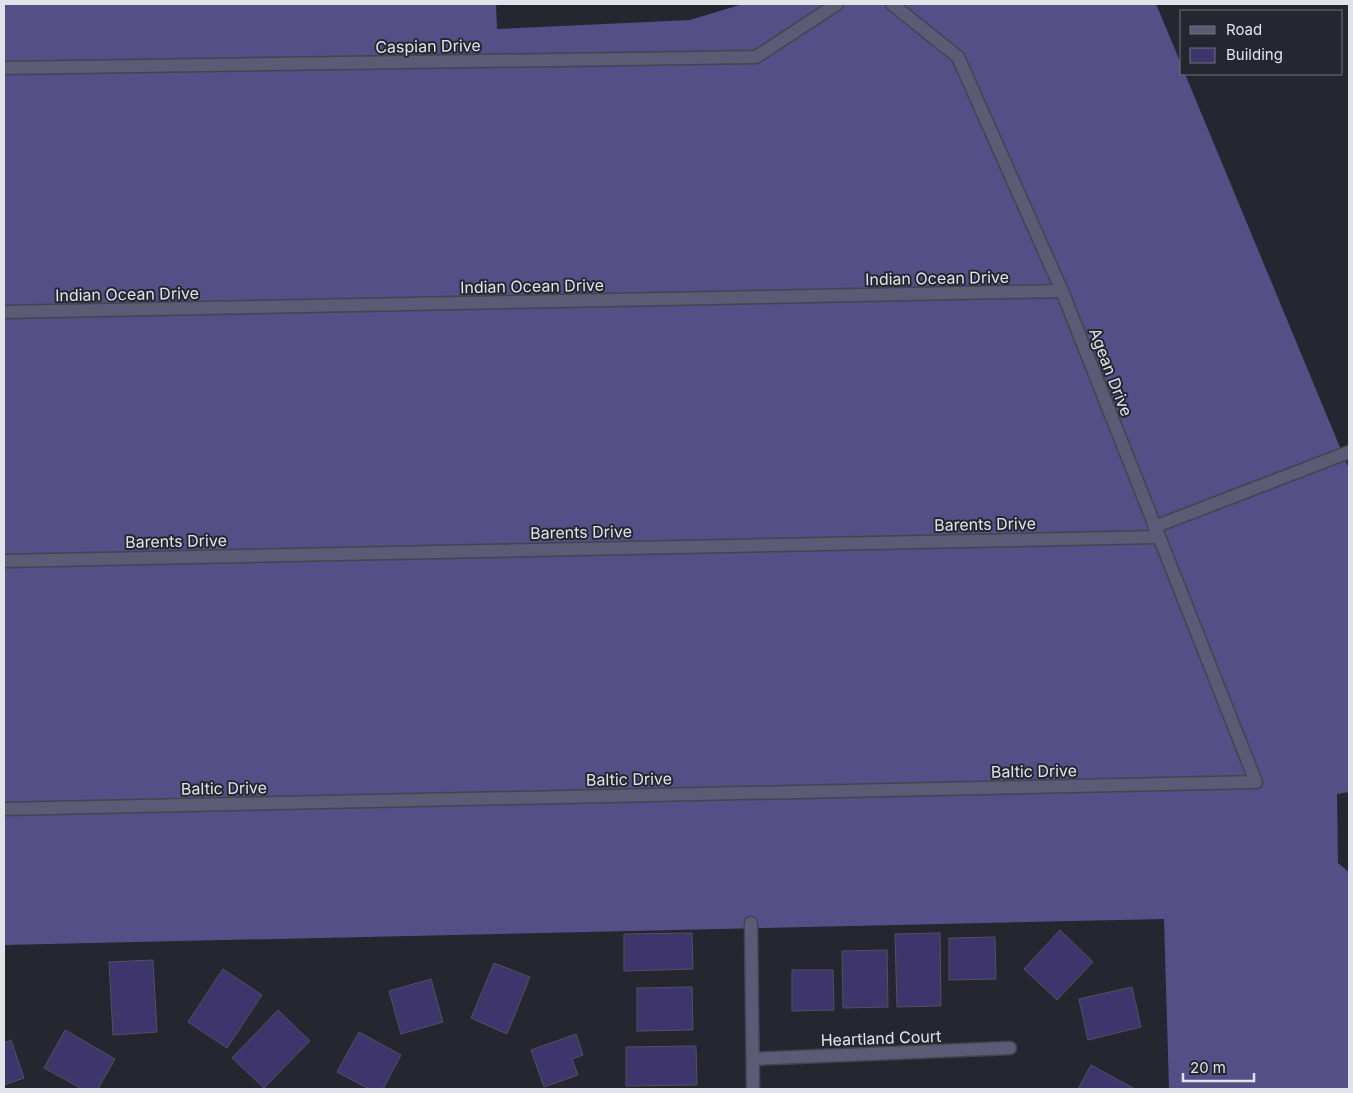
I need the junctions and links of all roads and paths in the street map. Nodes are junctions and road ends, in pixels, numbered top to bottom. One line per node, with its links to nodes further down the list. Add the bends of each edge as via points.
1 (837, 4): 3 (street, Caspian Drive, via 756,57)
2 (892, 4): 4 (street, Agean Drive, via 958,57)
3 (4, 68)
4 (1062, 291): 5 (street, Indian Ocean Drive); 7 (street, Agean Drive)
5 (4, 312)
6 (1349, 452): 7 (street, Barents Drive)
7 (1156, 532): 8 (street, Barents Drive); 9 (street, Agean Drive)
8 (4, 560)
9 (1256, 782): 10 (street, Baltic Drive)
10 (4, 809)
11 (751, 923): 13 (street)
12 (1010, 1048): 13 (street, Heartland Court)
13 (753, 1059): 14 (street)
14 (753, 1089)

